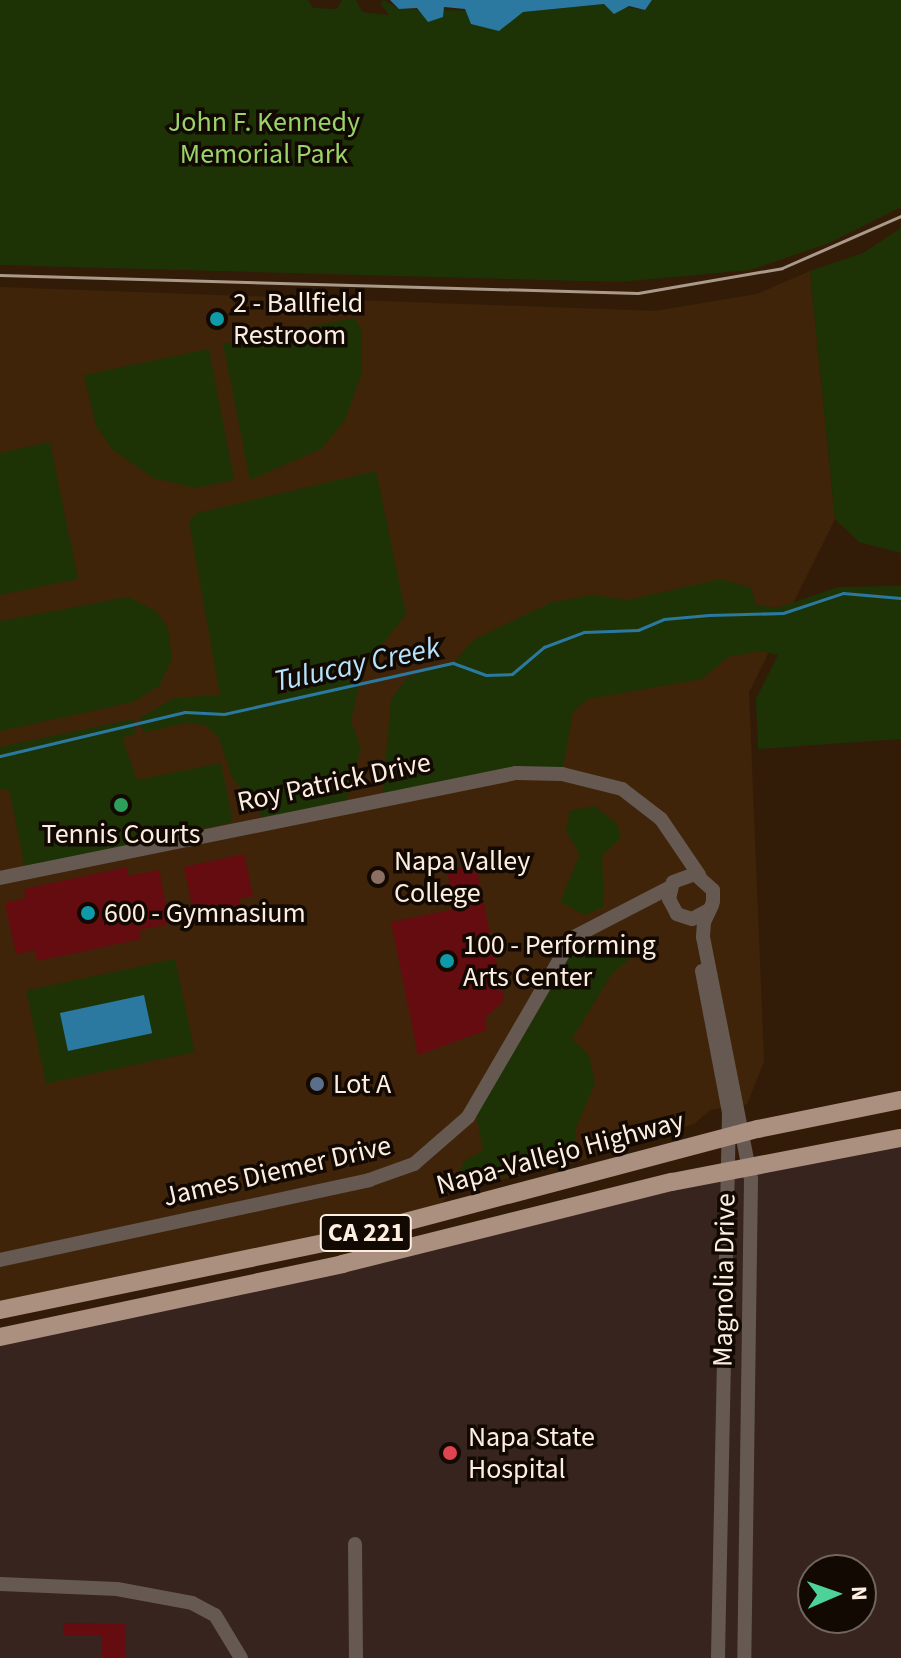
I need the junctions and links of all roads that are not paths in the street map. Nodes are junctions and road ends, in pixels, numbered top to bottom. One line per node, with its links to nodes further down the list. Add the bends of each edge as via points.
1 (666, 826): 2 (street, Roy Patrick Drive); 3 (street, Roy Patrick Drive, via 642,801 610,785 516,773); 4 (street, via 677,857)
2 (699, 875): 4 (street); 6 (street, Magnolia Drive, via 713,890)
3 (0, 878)
4 (674, 883): 5 (street, James Diemer Drive); 7 (street, Magnolia Drive)
5 (632, 909): 7 (street, James Diemer Drive); 15 (street, James Diemer Drive, via 595,922 567,943 468,1117 414,1164 369,1180)
6 (709, 910): 7 (street); 9 (street, Magnolia Drive, via 703,937)
7 (680, 916): 9 (street, Magnolia Drive, via 699,953)
8 (901, 1100): 9 (main road, Napa-Vallejo Highway / CA 221)
9 (736, 1134): 11 (street, Magnolia Drive); 12 (street, Magnolia Drive); 16 (main road, Napa-Vallejo Highway / CA 221, via 337,1240)
10 (901, 1138): 11 (main road, Napa-Vallejo Highway / CA 221)
11 (749, 1166): 12 (main road, Napa-Vallejo Highway / CA 221); 14 (street, Magnolia Drive)
12 (728, 1170): 13 (street, Magnolia Drive); 17 (main road, Napa-Vallejo Highway / CA 221, via 342,1264)
13 (726, 1235): 14 (street); 18 (street, Magnolia Drive)
14 (750, 1236): 19 (street, Magnolia Drive)
15 (0, 1260)
16 (0, 1310)
17 (0, 1337)
18 (721, 1498): 19 (street); 20 (street, Magnolia Drive)
19 (747, 1498): 21 (street, Magnolia Drive)
20 (721, 1527): 21 (street); 26 (street, Magnolia Drive)
21 (746, 1528): 27 (street, Magnolia Drive)
22 (355, 1544): 25 (street)
23 (0, 1584): 24 (street, via 117,1589 192,1603 215,1615)
24 (241, 1658)
25 (356, 1658)
26 (718, 1658)
27 (744, 1658)

